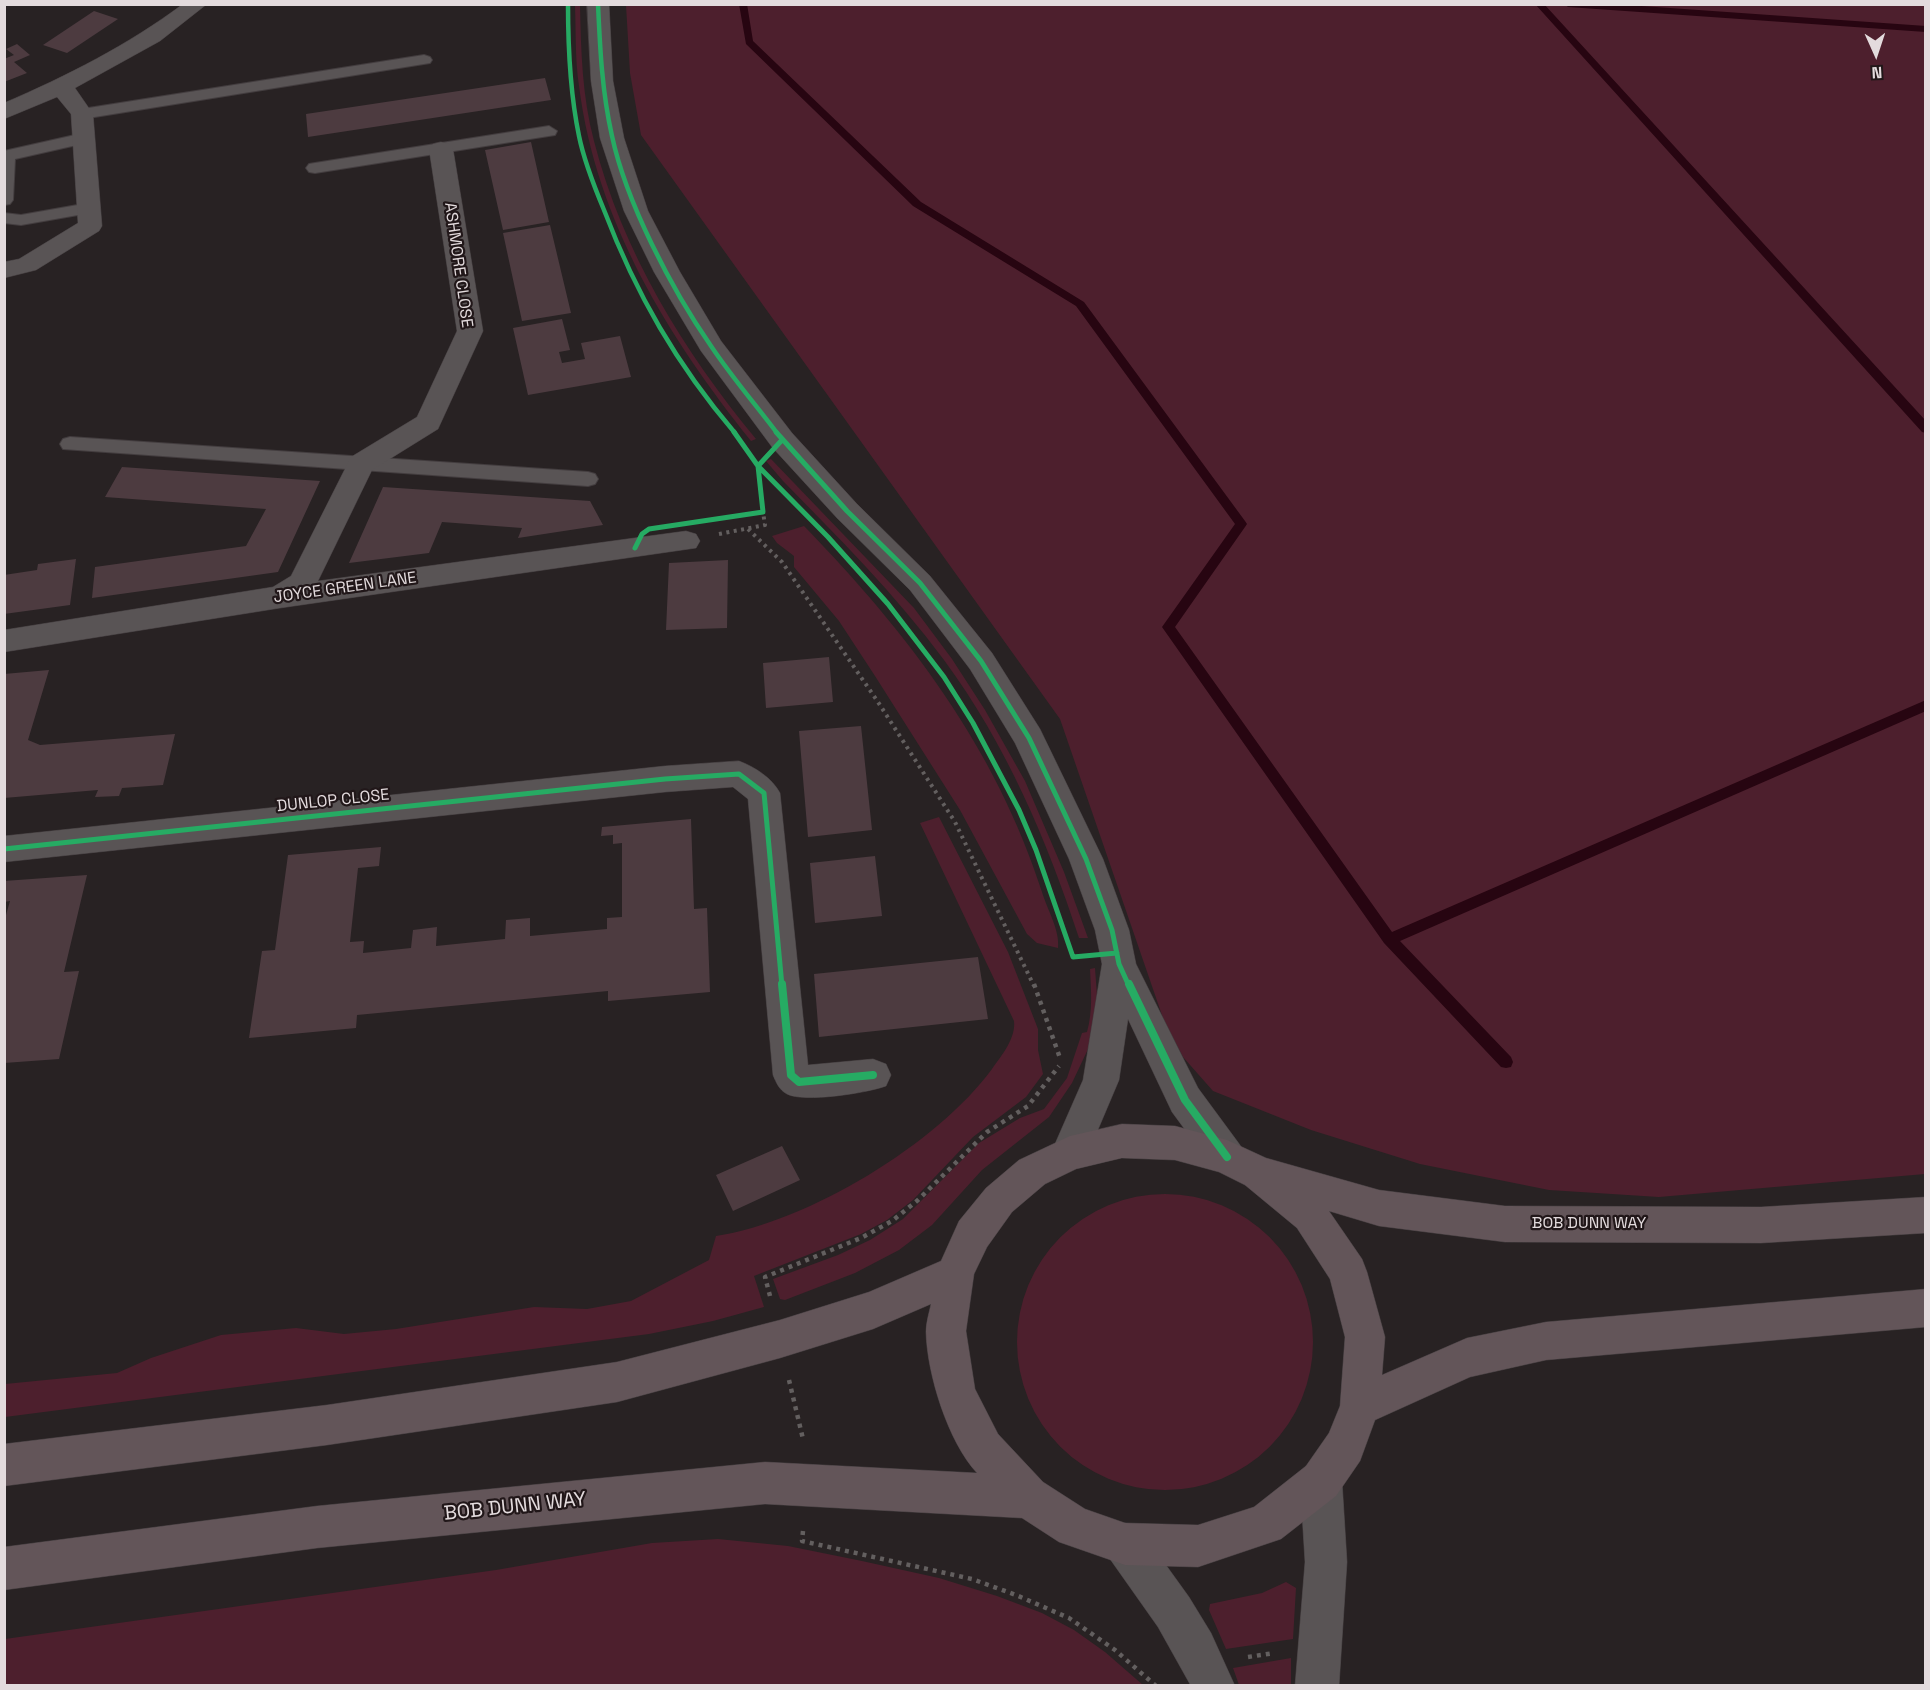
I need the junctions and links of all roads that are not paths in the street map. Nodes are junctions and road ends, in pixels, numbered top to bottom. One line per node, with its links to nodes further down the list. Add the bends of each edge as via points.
1 (196, 4): 4 (street, via 176,21)
2 (597, 4): 21 (street, via 602,81 612,138 636,211 667,272 710,345 782,440 920,583 981,661 1029,738 1086,859 1112,930)
3 (424, 60): 6 (lane)
4 (62, 87): 5 (street); 6 (street)
5 (4, 112)
6 (83, 126): 10 (lane, via 7,157); 11 (street)
7 (549, 131): 8 (lane)
8 (441, 149): 9 (lane); 15 (street, ASHMORE CLOSE, via 470,331 428,423)
9 (315, 168)
10 (4, 200)
11 (89, 208): 12 (lane, via 21,220); 13 (street, via 90,226 27,265)
12 (4, 218)
13 (4, 270)
14 (70, 444): 15 (lane)
15 (361, 464): 16 (lane); 18 (street, via 302,583)
16 (588, 479)
17 (686, 541): 18 (street, JOYCE GREEN LANE)
18 (280, 597): 19 (street, JOYCE GREEN LANE)
19 (4, 641)
20 (4, 849): 22 (street, DUNLOP CLOSE, via 740,774 764,793 791,1075 799,1082)
21 (1119, 964): 23 (street, via 1101,1080); 24 (street, via 1185,1100)
22 (873, 1075)
23 (1070, 1154): 24 (main road, BOB DUNN WAY, via 1122,1141 1175,1143); 26 (main road, BOB DUNN WAY, via 1032,1172 999,1200 973,1234)
24 (1243, 1165): 25 (main road, BOB DUNN WAY, via 1379,1208 1505,1224 1761,1226); 28 (main road, BOB DUNN WAY, via 1310,1215 1348,1272 1365,1337)
25 (1926, 1215)
26 (955, 1274): 29 (main road, via 873,1310 617,1382 327,1425); 31 (main road, BOB DUNN WAY, via 946,1331 956,1392 983,1449)
27 (1926, 1308): 28 (main road, via 1546,1341 1467,1358)
28 (1360, 1406): 30 (main road, BOB DUNN WAY, via 1345,1446)
29 (4, 1465)
30 (1321, 1481): 32 (main road, BOB DUNN WAY, via 1266,1524 1198,1546); 34 (street, via 1326,1562)
31 (1028, 1497): 32 (main road, BOB DUNN WAY, via 1074,1527); 33 (main road, BOB DUNN WAY, via 765,1483 317,1527)
32 (1125, 1544): 35 (street)
33 (4, 1569)
34 (1317, 1670)
35 (1210, 1676)

